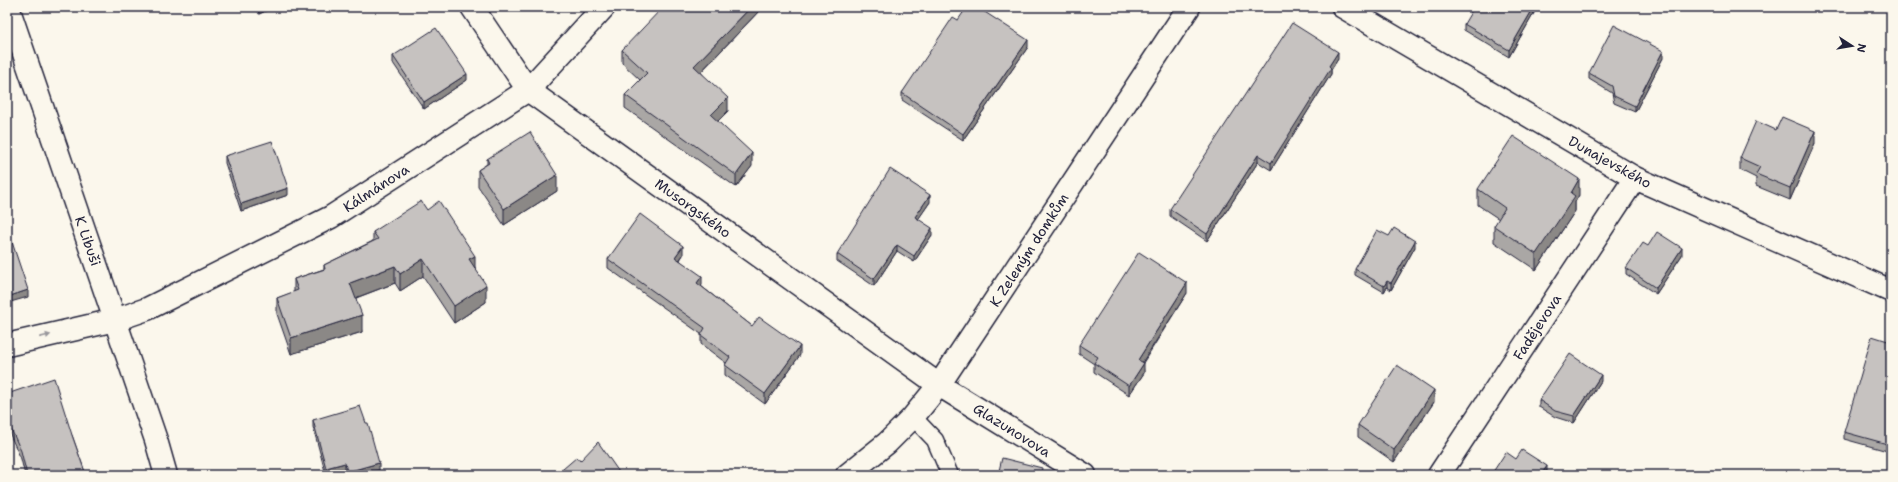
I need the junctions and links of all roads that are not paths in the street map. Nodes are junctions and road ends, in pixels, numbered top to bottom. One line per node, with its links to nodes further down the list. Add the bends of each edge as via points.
1 (8, 7): 9 (street, K Libuši)
2 (472, 7): 6 (street, Musorgského)
3 (604, 7): 6 (street, Kálmánova)
4 (1189, 7): 11 (street, K Zeleným domkům)
5 (1343, 7): 7 (street, Dunajevského)
6 (528, 90): 9 (street, Kálmánova, via 331,217 147,309); 11 (street, Musorgského)
7 (1635, 178): 8 (street, Dunajevského); 17 (street, Fadějevova)
8 (1891, 291)
9 (115, 320): 10 (street, Kálmánova, one-way to 9); 13 (street, K Libuši)
10 (7, 345)
11 (939, 385): 12 (street, K Zeleným domkům); 16 (street, Glazunovova)
12 (913, 417): 14 (street, K Zeleným domkům, via 887,443); 15 (lane, via 935,440)
13 (166, 475)
14 (847, 475)
15 (950, 475)
16 (1085, 475)
17 (1439, 475)

